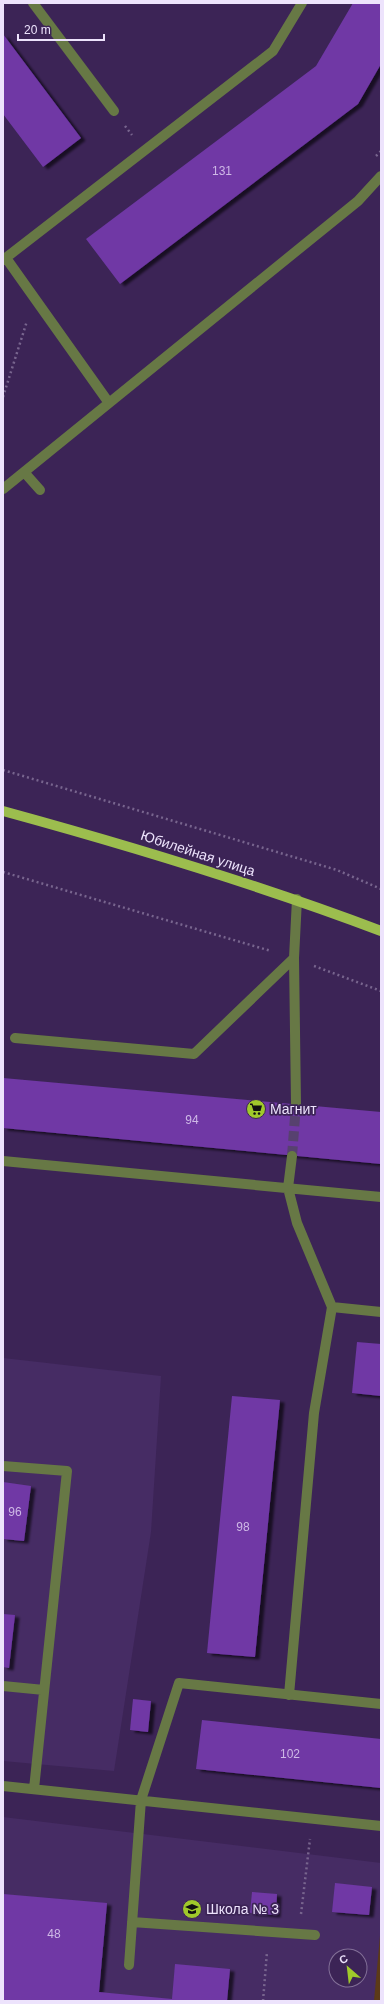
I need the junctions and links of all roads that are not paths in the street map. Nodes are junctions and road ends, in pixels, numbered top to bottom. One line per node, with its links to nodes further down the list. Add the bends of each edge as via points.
1 (302, 3): 5 (street, via 273,50)
2 (37, 4): 3 (street)
3 (114, 111)
4 (381, 176): 6 (street, via 358,201)
5 (5, 259): 6 (street)
6 (109, 403): 7 (street)
7 (24, 472): 8 (street); 9 (street)
8 (3, 489)
9 (40, 490)
10 (3, 811): 11 (main road, Юбилейная улица, via 116,842)
11 (298, 899): 12 (main road, Юбилейная улица); 13 (street)
12 (381, 931)
13 (294, 958): 14 (street, via 194,1054); 15 (street)
14 (15, 1038)
15 (296, 1104)
16 (292, 1156): 18 (street)
17 (3, 1161): 18 (street)
18 (288, 1188): 19 (street); 20 (street, via 297,1223)
19 (381, 1197)
20 (332, 1307): 21 (street); 25 (street, via 314,1413)
21 (381, 1312)
22 (3, 1466): 24 (street, via 67,1471)
23 (3, 1686): 24 (street)
24 (44, 1690): 28 (street)
25 (289, 1695): 26 (street); 29 (street, via 179,1683)
26 (381, 1704)
27 (3, 1786): 28 (street)
28 (34, 1789): 29 (street)
29 (141, 1800): 30 (street); 31 (street)
30 (381, 1826)
31 (132, 1922): 32 (street); 33 (street)
32 (315, 1935)
33 (130, 1966)

